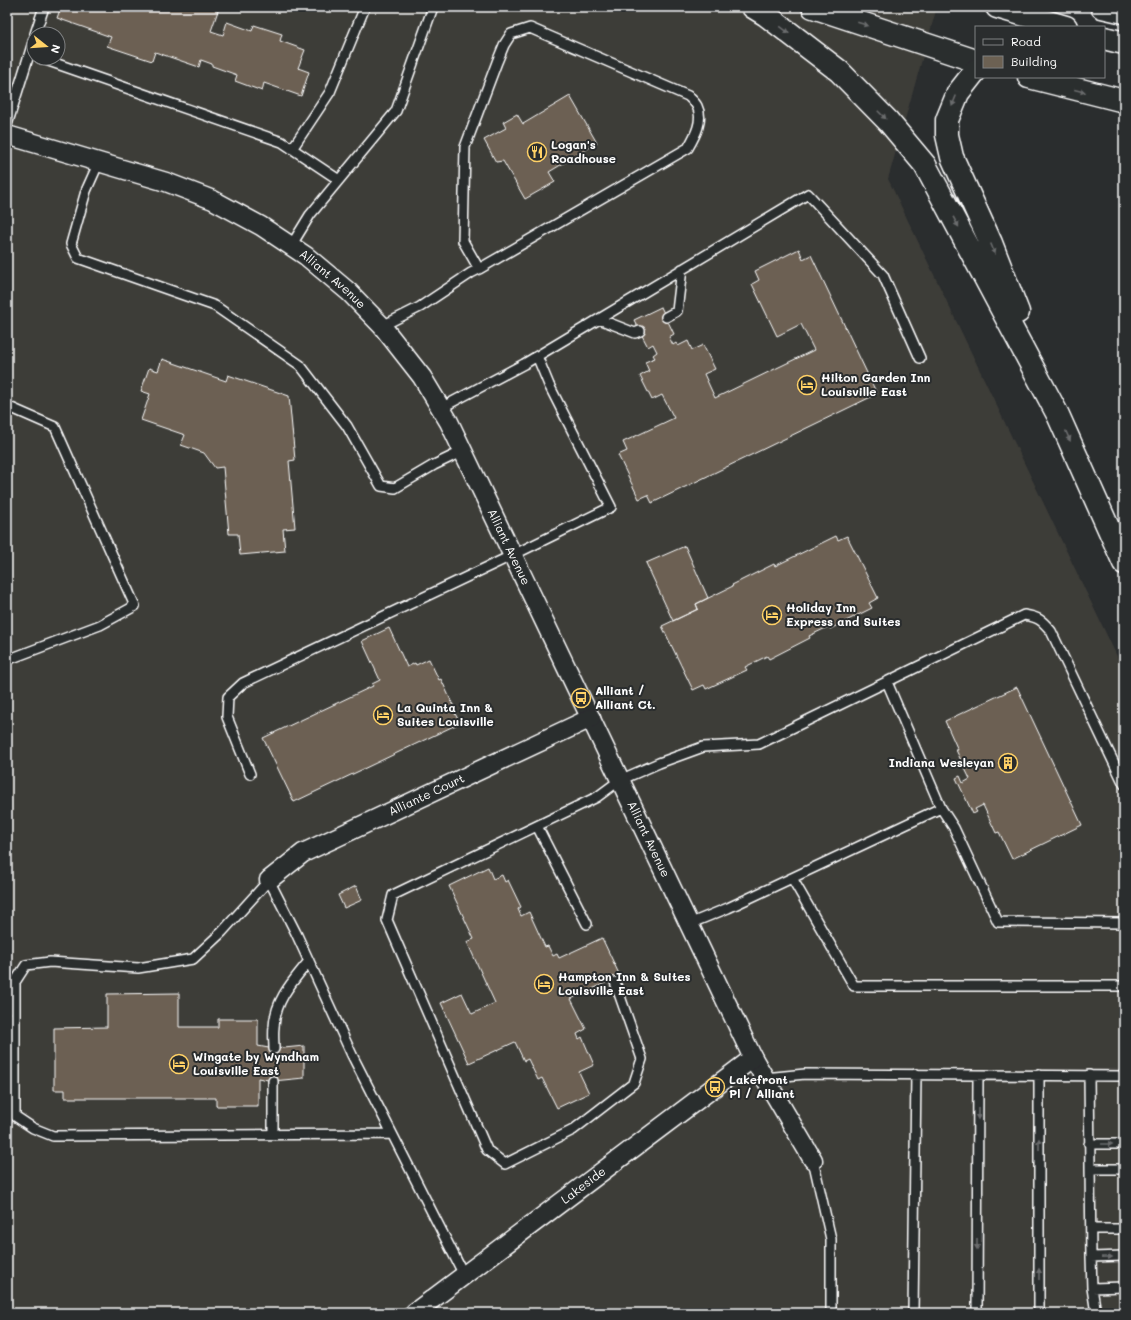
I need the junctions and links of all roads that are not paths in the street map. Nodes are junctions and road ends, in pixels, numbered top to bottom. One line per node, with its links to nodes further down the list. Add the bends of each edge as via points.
1 (44, 7): 9 (lane)
2 (365, 7): 21 (lane, via 330,92)
3 (433, 7): 23 (lane, via 396,111)
4 (753, 7): 35 (main road, one-way to 35, via 839,71 888,121 925,165)
5 (813, 7): 13 (main road, one-way to 13)
6 (997, 7): 10 (main road)
7 (1102, 7): 8 (main road)
8 (1124, 12)
9 (38, 26)
10 (1063, 26)
11 (1105, 38): 12 (main road)
12 (1124, 43)
13 (975, 62)
14 (28, 66): 19 (lane)
15 (63, 66): 21 (lane, via 282,142)
16 (975, 71): 35 (main road, one-way to 35, via 958,92 947,120 952,158 991,243)
17 (1033, 78): 18 (main road, one-way to 18)
18 (1124, 101)
19 (7, 125)
20 (7, 135): 22 (street, Alliant Avenue)
21 (292, 149): 23 (lane)
22 (99, 162): 24 (street, Alliant Avenue, via 166,182 213,200); 36 (lane, via 86,191 72,244 78,258 214,306 300,366 347,426 381,486 395,488)
23 (339, 180): 24 (lane, via 310,215)
24 (291, 246): 29 (street, Alliant Avenue, via 349,292)
25 (479, 269): 25 (lane, via 688,148 700,119 697,105 688,96 530,28 511,34 497,62 465,148 463,241); 29 (lane, via 420,307)
26 (682, 269): 27 (lane, via 677,311); 28 (lane); 32 (lane, via 808,194 883,275)
27 (666, 317)
28 (599, 319): 30 (lane, via 635,332); 31 (lane)
29 (382, 326): 34 (street, Alliant Avenue, via 422,377)
30 (640, 331)
31 (538, 356): 34 (lane); 37 (lane, via 549,385 611,507)
32 (920, 358)
33 (7, 406): 39 (lane, via 55,427 135,606 100,625)
34 (441, 408): 36 (street, Alliant Avenue)
35 (1058, 415): 38 (main road, one-way to 38)
36 (463, 451): 37 (street, Alliant Avenue)
37 (513, 555): 41 (street, Alliant Avenue); 42 (lane, via 243,683 228,697 226,717)
38 (1124, 564)
39 (7, 660)
40 (887, 682): 43 (lane, via 759,744 703,747); 44 (lane, via 1024,615 1035,616 1051,631); 45 (lane)
41 (591, 718): 43 (street, Alliant Avenue); 48 (street, Alliante Court, via 303,853)
42 (250, 774)
43 (620, 780): 46 (lane, via 597,797); 50 (street, Alliant Avenue)
44 (1124, 784)
45 (941, 808): 47 (lane); 51 (lane, via 954,828 998,922)
46 (537, 826): 49 (lane); 53 (lane, via 392,895 387,920 487,1150 505,1164 573,1130 634,1083 642,1059)
47 (792, 878): 50 (lane); 54 (lane, via 854,986)
48 (269, 880): 52 (lane); 64 (lane, via 222,932 193,959 138,968 50,962 26,965 15,982 15,1116 33,1128 53,1136)
49 (587, 924)
50 (689, 924): 56 (street, Alliant Avenue)
51 (1124, 924)
52 (309, 961): 55 (lane, via 286,990 279,1004 274,1026); 65 (lane)
53 (615, 982)
54 (1124, 986)
55 (274, 1049)
56 (753, 1058): 62 (street, Alliant Avenue); 75 (street, Lakeside)
57 (916, 1074): 58 (lane); 62 (lane, via 805,1074); 80 (lane)
58 (978, 1075): 59 (lane); 81 (lane, one-way to 81)
59 (1039, 1075): 60 (lane); 82 (lane, one-way to 59)
60 (1089, 1075): 61 (lane); 66 (lane)
61 (1124, 1076)
62 (765, 1078): 68 (street, Alliant Avenue)
63 (273, 1081): 64 (lane)
64 (273, 1134): 65 (lane)
65 (391, 1134): 75 (lane)
66 (1089, 1144): 67 (lane, one-way to 67); 69 (lane)
67 (1124, 1144)
68 (813, 1160): 79 (lane, via 831,1239)
69 (1090, 1169): 70 (lane); 71 (lane)
70 (1124, 1170)
71 (1091, 1229): 72 (lane); 74 (lane)
72 (1124, 1229)
73 (1124, 1256): 74 (lane, one-way to 73)
74 (1091, 1257): 77 (lane)
75 (464, 1275): 78 (street, Lakeside)
76 (1124, 1287): 77 (lane)
77 (1092, 1288): 83 (lane)
78 (414, 1313)
79 (831, 1313)
80 (913, 1313)
81 (977, 1313)
82 (1039, 1313)
83 (1096, 1313)

